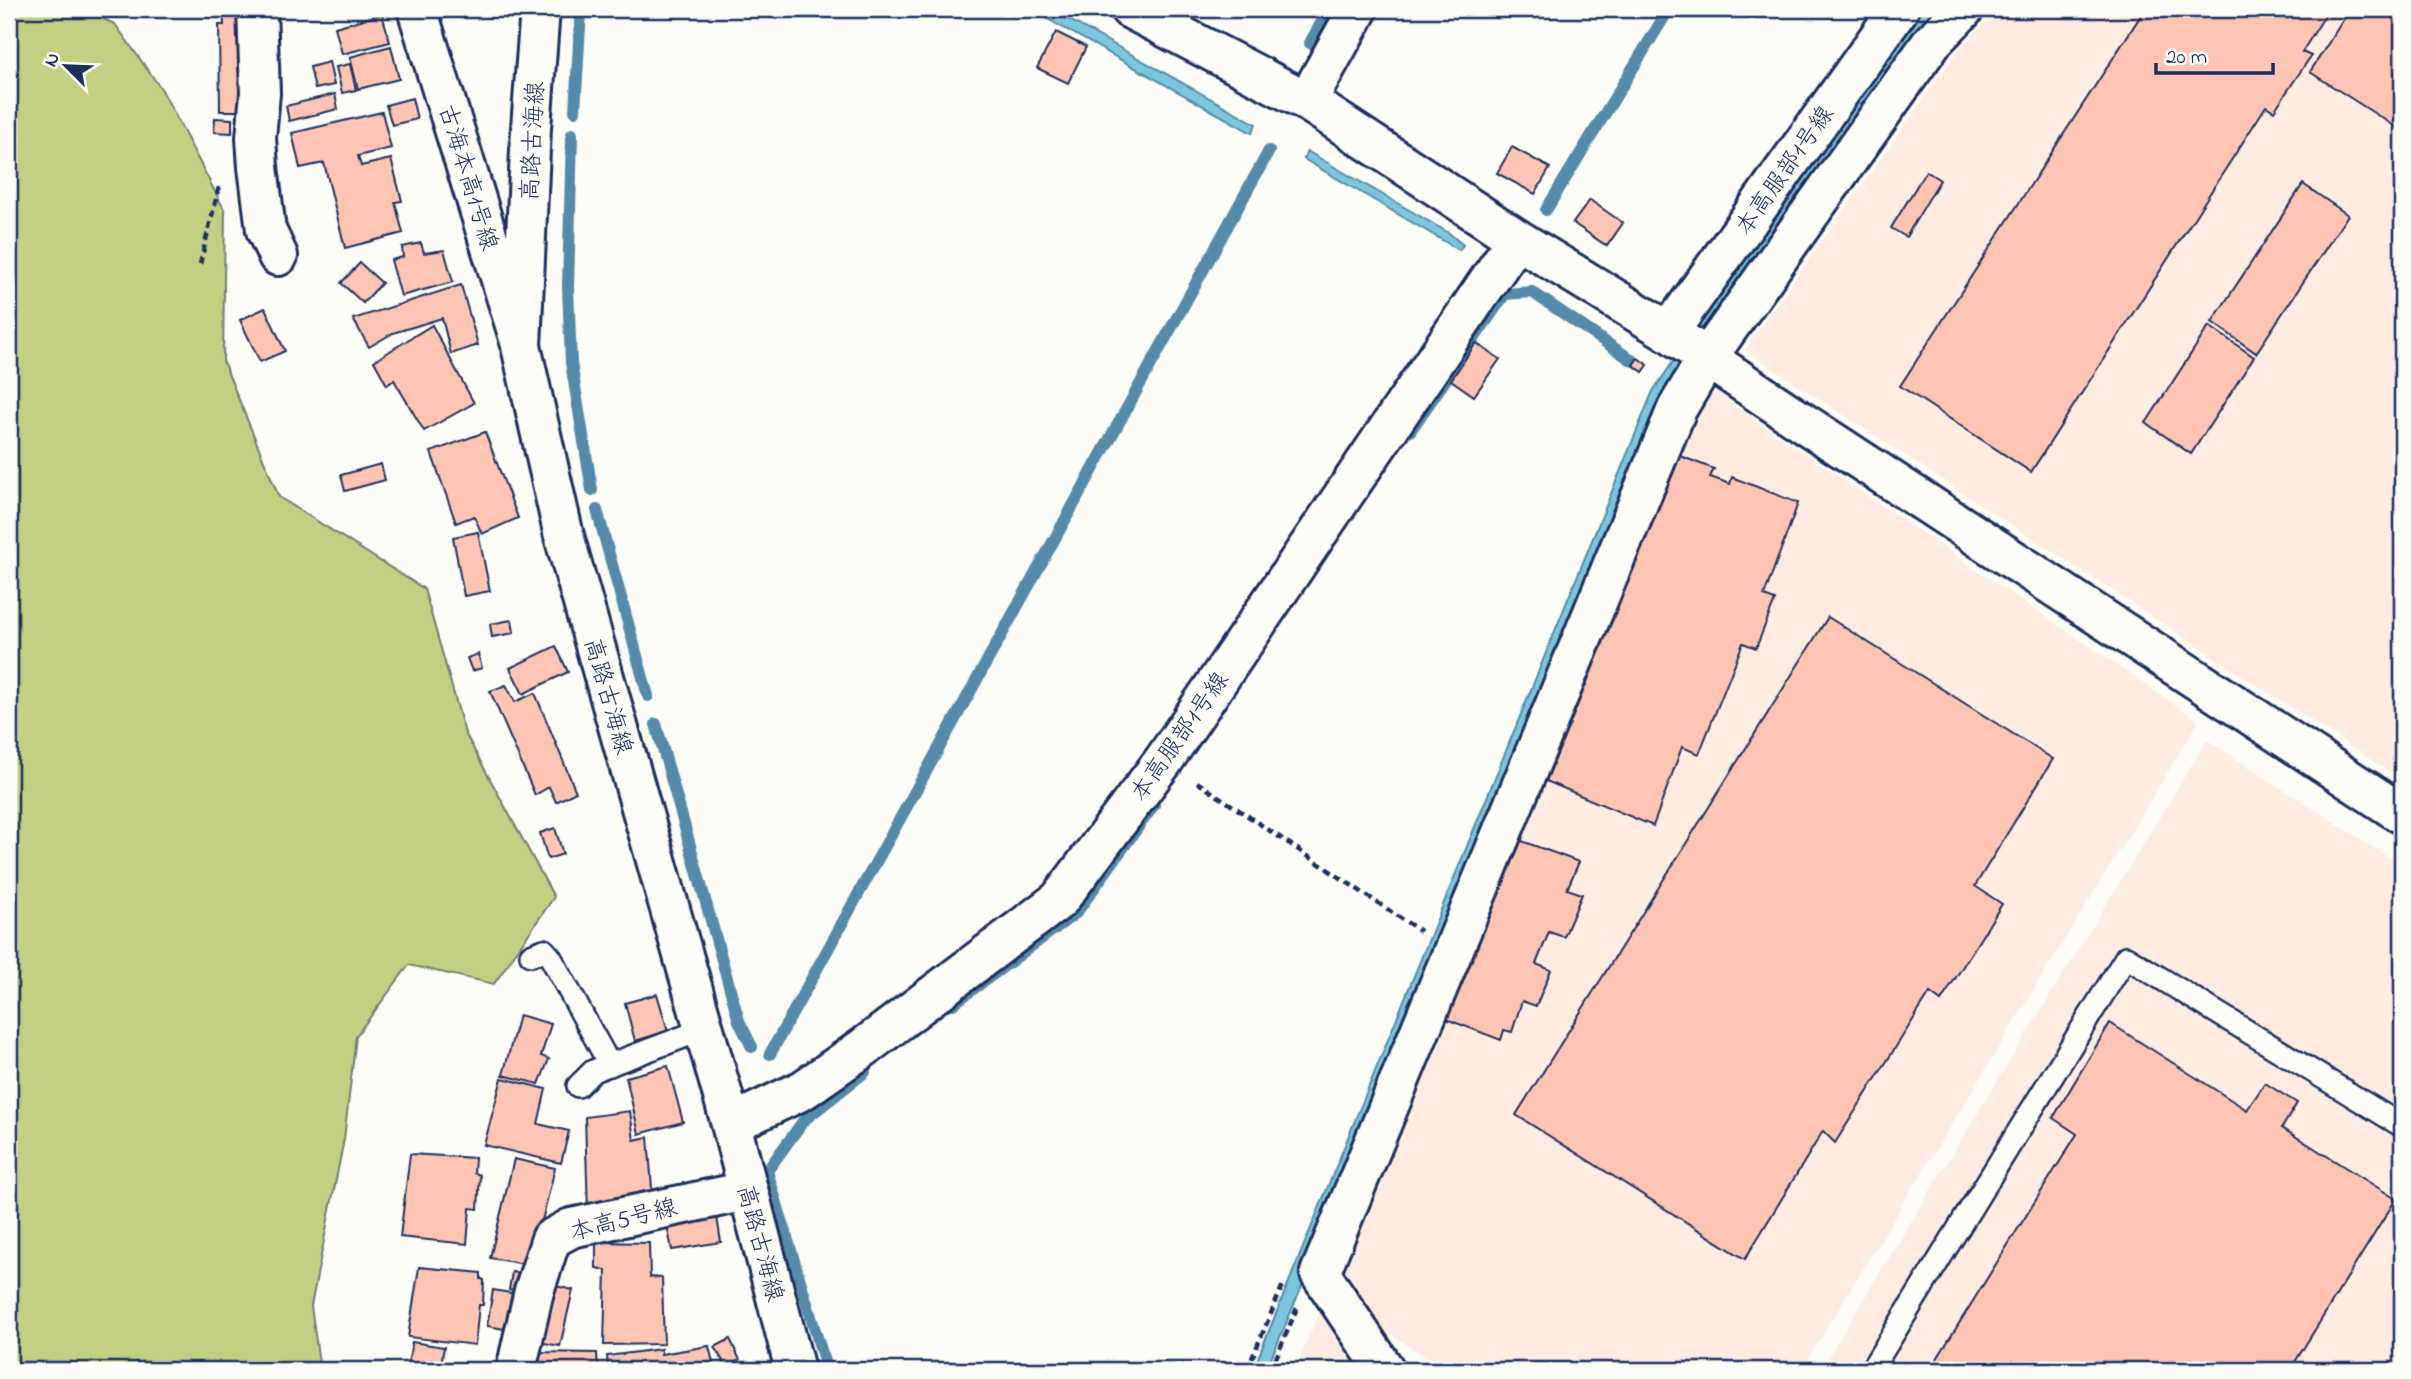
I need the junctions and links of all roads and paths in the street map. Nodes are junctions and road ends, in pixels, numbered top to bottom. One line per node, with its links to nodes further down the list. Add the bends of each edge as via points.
1 (257, 9): 9 (street)
2 (417, 9): 14 (street, 古海本高1号線)
3 (540, 9): 14 (street, 高路古海線)
4 (1130, 9): 8 (street)
5 (1357, 9): 8 (street)
6 (1899, 9): 13 (street, 本高服部1号線)
7 (1964, 9): 15 (street, via 1932,42)
8 (1307, 101): 10 (street)
9 (258, 167): 11 (street, via 266,230); 12 (path, via 225,178 220,185)
10 (1517, 239): 13 (street); 16 (street, 本高服部1号線)
11 (278, 256)
12 (200, 264)
13 (1669, 332): 15 (street)
14 (521, 346): 20 (street, 高路古海線, via 564,537)
15 (1707, 358): 17 (street); 26 (street, via 1677,409)
16 (1164, 760): 18 (path); 23 (street, 本高服部1号線, via 1059,900 803,1090)
17 (2402, 814)
18 (1426, 935)
19 (531, 955): 21 (lane, via 544,950 551,958)
20 (702, 1030): 21 (lane); 23 (street, 高路古海線)
21 (610, 1065): 22 (lane, via 593,1071)
22 (578, 1086)
23 (731, 1124): 25 (street, 高路古海線)
24 (2402, 1126): 31 (lane, via 2126,957)
25 (747, 1191): 27 (street, 本高5号線, via 571,1228 551,1239); 28 (street, 高路古海線)
26 (1320, 1273): 29 (path, via 1308,1282); 30 (street)
27 (516, 1370)
28 (795, 1370)
29 (1271, 1370)
30 (1385, 1370)
31 (1871, 1370)

